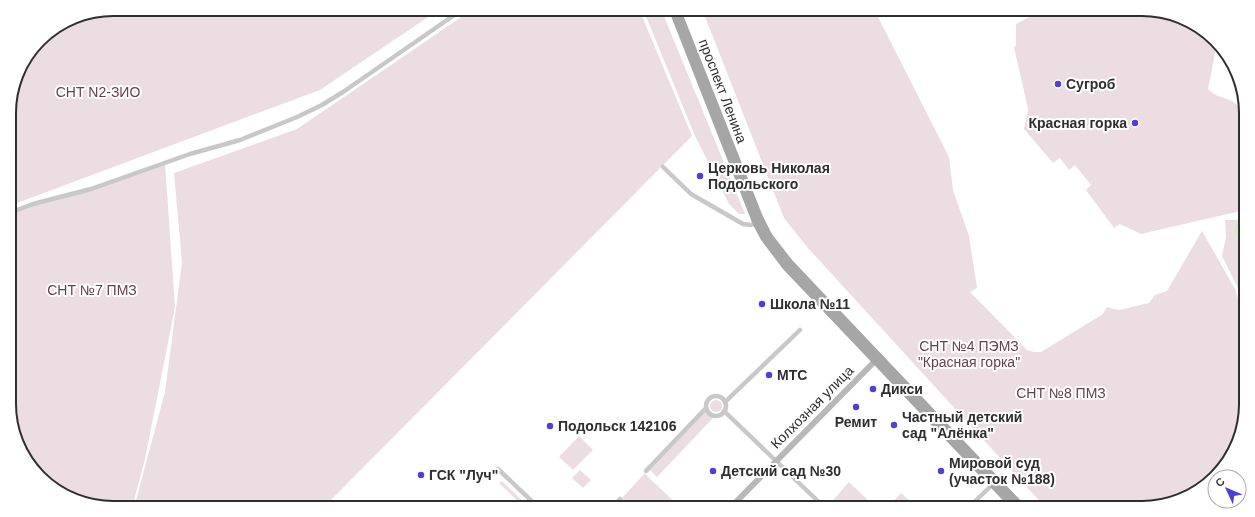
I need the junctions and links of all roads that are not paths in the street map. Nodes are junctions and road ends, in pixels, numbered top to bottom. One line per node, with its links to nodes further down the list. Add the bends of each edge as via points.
1 (453, 16): 5 (street, via 343,92 297,117 240,140)
2 (675, 16): 6 (main road, проспект Ленина)
3 (681, 16): 8 (main road, проспект Ленина, via 769,236)
4 (663, 167): 6 (street, via 691,194 743,224)
5 (16, 211)
6 (756, 223): 8 (main road, проспект Ленина, via 785,266)
7 (800, 330): 9 (street)
8 (876, 359): 12 (street, Колхозная улица); 15 (main road, проспект Ленина); 21 (main road, проспект Ленина)
9 (725, 402): 10 (street, via 721,397 715,396 709,399); 11 (street)
10 (706, 408): 11 (street, via 716,416); 14 (street)
11 (724, 411): 12 (street)
12 (776, 460): 17 (street, Колхозная улица); 18 (street)
13 (498, 469): 16 (street)
14 (646, 471)
15 (992, 485): 19 (street); 20 (main road, проспект Ленина)
16 (531, 501)
17 (737, 501)
18 (818, 501)
19 (975, 501)
20 (1008, 501)
21 (1016, 501)

